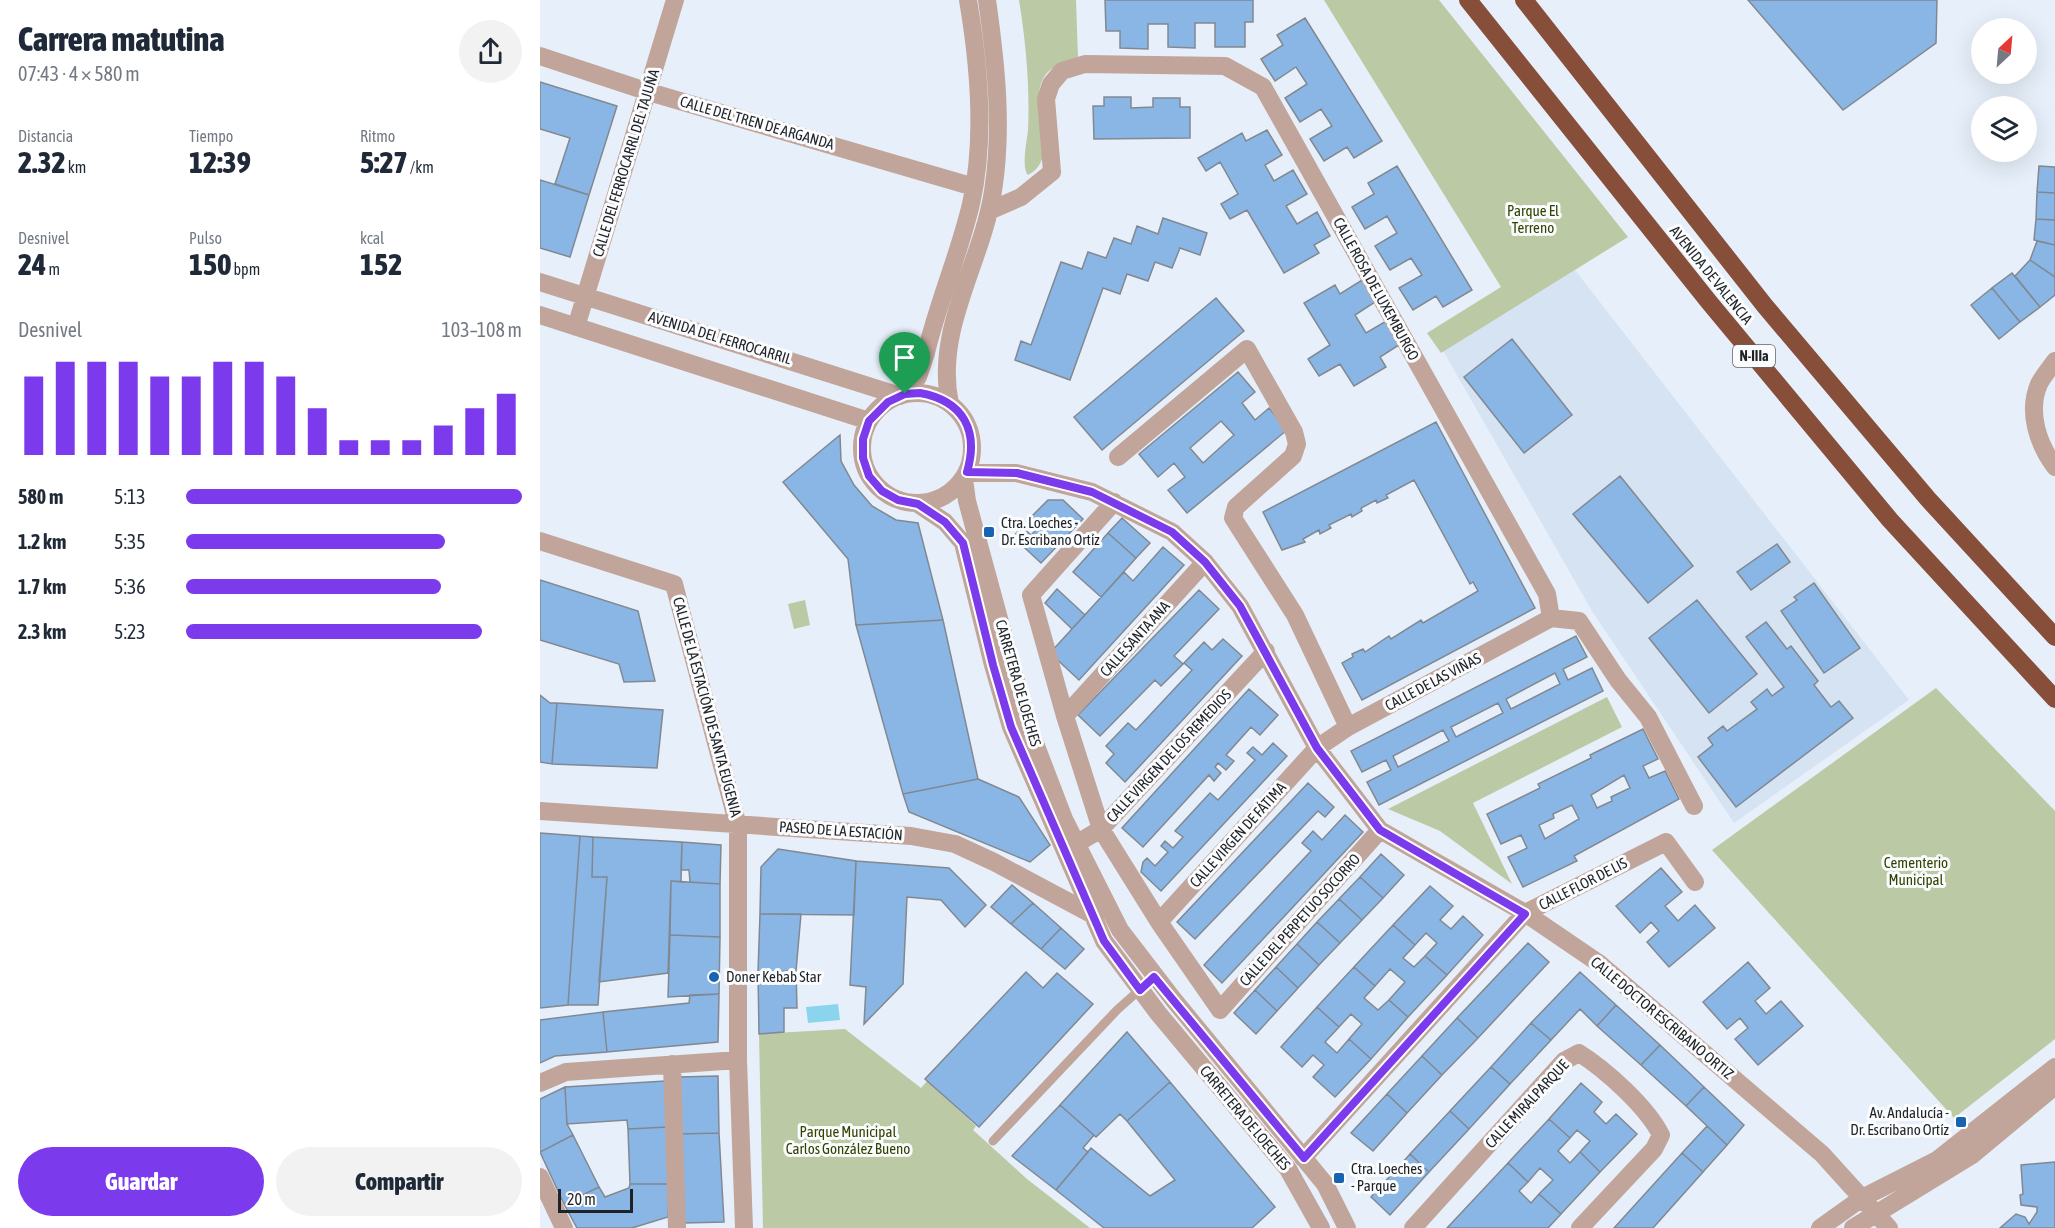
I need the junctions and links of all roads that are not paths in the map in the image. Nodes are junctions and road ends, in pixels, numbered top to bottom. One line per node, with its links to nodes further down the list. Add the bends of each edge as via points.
1 (675, 0): 7 (street, CALLE DEL FERROCARRL DEL TAJUÑA)
2 (968, 0): 8 (street, via 978,94)
3 (987, 0): 9 (street, via 998,93)
4 (1468, 0): 28 (highway, AVENIDA DE VALENCIA / N-IIIa, via 1709,302 1890,520)
5 (1524, 0): 26 (highway, AVENIDA DE VALENCIA / N-IIIa, via 1772,314 1928,499)
6 (540, 56): 7 (street, CALLE DEL TREN DE ARGANDA)
7 (649, 92): 8 (street, CALLE DEL TREN DE ARGANDA); 11 (street, CALLE DEL FERROCARRL DEL TAJUÑA)
8 (974, 187): 15 (street, via 918,377)
9 (989, 210): 16 (street, via 950,342 945,382); 25 (street, CALLE ROSA DE LUXEMBURGO, via 1020,197 1052,172 1046,99 1062,70 1085,64 1226,66 1263,87 1547,594)
10 (540, 282): 11 (street, AVENIDA DEL FERROCARRIL)
11 (585, 296): 13 (street, CALLE DEL FERROCARRL DEL TAJUÑA); 15 (street, AVENIDA DEL FERROCARRIL)
12 (540, 315): 13 (street)
13 (576, 327): 17 (street)
14 (2055, 361): 19 (street, via 2039,384 2034,412 2035,427)
15 (902, 395): 16 (street, via 936,396); 17 (street, via 877,410)
16 (950, 404): 20 (street, via 971,435 972,454)
17 (869, 421): 22 (street, via 863,439 863,458 869,476 882,491 898,500)
18 (1118, 458): 30 (street, via 1247,349 1297,444 1293,456 1236,507 1233,518 1295,615)
19 (2055, 467)
20 (965, 476): 21 (street, CALLE DOCTOR ESCRIBANO ORTIZ, via 1017,473 1092,492); 22 (street, via 951,492); 37 (street, CARRETERA DE LOECHES, via 967,501 1028,724)
21 (1114, 502): 24 (street, CALLE DOCTOR ESCRIBANO ORTIZ, via 1172,532); 29 (street, via 1031,595)
22 (918, 504): 37 (street, CARRETERA DE LOECHES, via 945,522 963,543 1011,727)
23 (540, 541): 34 (street, CALLE DE LA ESTACIÓN DE SANTA EUGENIA, via 674,584)
24 (1205, 562): 27 (street, CALLE DOCTOR ESCRIBANO ORTIZ, via 1240,606); 29 (street, CALLE SANTA ANA)
25 (1551, 618): 30 (street, CALLE DE LAS VIÑAS); 32 (street, via 1579,621 1648,717)
26 (2055, 637)
27 (1266, 651): 31 (street, CALLE DOCTOR ESCRIBANO ORTIZ); 35 (street, CALLE VIRGEN DE LOS REMEDIOS)
28 (2055, 699)
29 (1065, 716): 35 (street)
30 (1348, 728): 31 (street, CALLE DE LAS VIÑAS)
31 (1317, 748): 36 (street, CALLE DOCTOR ESCRIBANO ORTIZ); 41 (street, CALLE VIRGEN DE FÁTIMA)
32 (1694, 806)
33 (540, 811): 34 (street, PASEO DE LA ESTACIÓN)
34 (738, 826): 39 (street, PASEO DE LA ESTACIÓN, via 911,836 955,844); 45 (street)
35 (1101, 829): 37 (street, CALLE VIRGEN DE LOS REMEDIOS); 41 (street)
36 (1380, 830): 40 (street, CALLE DOCTOR ESCRIBANO ORTIZ); 41 (street, CALLE DEL PERPETUO SOCORRO, via 1220,1010)
37 (1071, 848): 39 (street, CARRETERA DE LOECHES); 42 (street, CARRETERA DE LOECHES)
38 (1695, 882): 40 (street, CALLE FLOR DE LIS, via 1666,842)
39 (1091, 914): 42 (street, PASEO DE LA ESTACIÓN); 44 (street, CARRETERA DE LOECHES, via 1104,941)
40 (1525, 914): 51 (street, CALLE FLOR DE LIS); 53 (street, CALLE DOCTOR ESCRIBANO ORTIZ, via 1600,964 1822,1154)
41 (1159, 922)
42 (1120, 930): 43 (street, CARRETERA DE LOECHES)
43 (1154, 977): 44 (lane); 51 (street, CARRETERA DE LOECHES)
44 (1140, 990): 50 (lane); 58 (street, CARRETERA DE LOECHES, via 1288,1169)
45 (738, 1060): 46 (street); 57 (street)
46 (672, 1064): 48 (street, via 566,1072); 56 (street)
47 (2055, 1067): 53 (street, via 1937,1160)
48 (540, 1083)
49 (2055, 1086): 54 (street, via 1972,1155)
50 (993, 1141)
51 (1304, 1158): 59 (street, CARRETERA DE LOECHES, via 1329,1191)
52 (540, 1178): 55 (street)
53 (1862, 1198): 54 (street, CALLE DOCTOR ESCRIBANO ORTIZ); 62 (street)
54 (1876, 1212): 63 (street); 64 (street, CALLE DOCTOR ESCRIBANO ORTIZ)
55 (564, 1228)
56 (677, 1228)
57 (744, 1228)
58 (1321, 1228)
59 (1347, 1228)
60 (1413, 1228): 61 (street, CALLE MIRALPARQUE, via 1564,1061 1579,1053 1595,1063 1654,1121 1661,1135 1654,1149)
61 (1580, 1228)
62 (1820, 1228)
63 (1853, 1228)
64 (1889, 1228)

